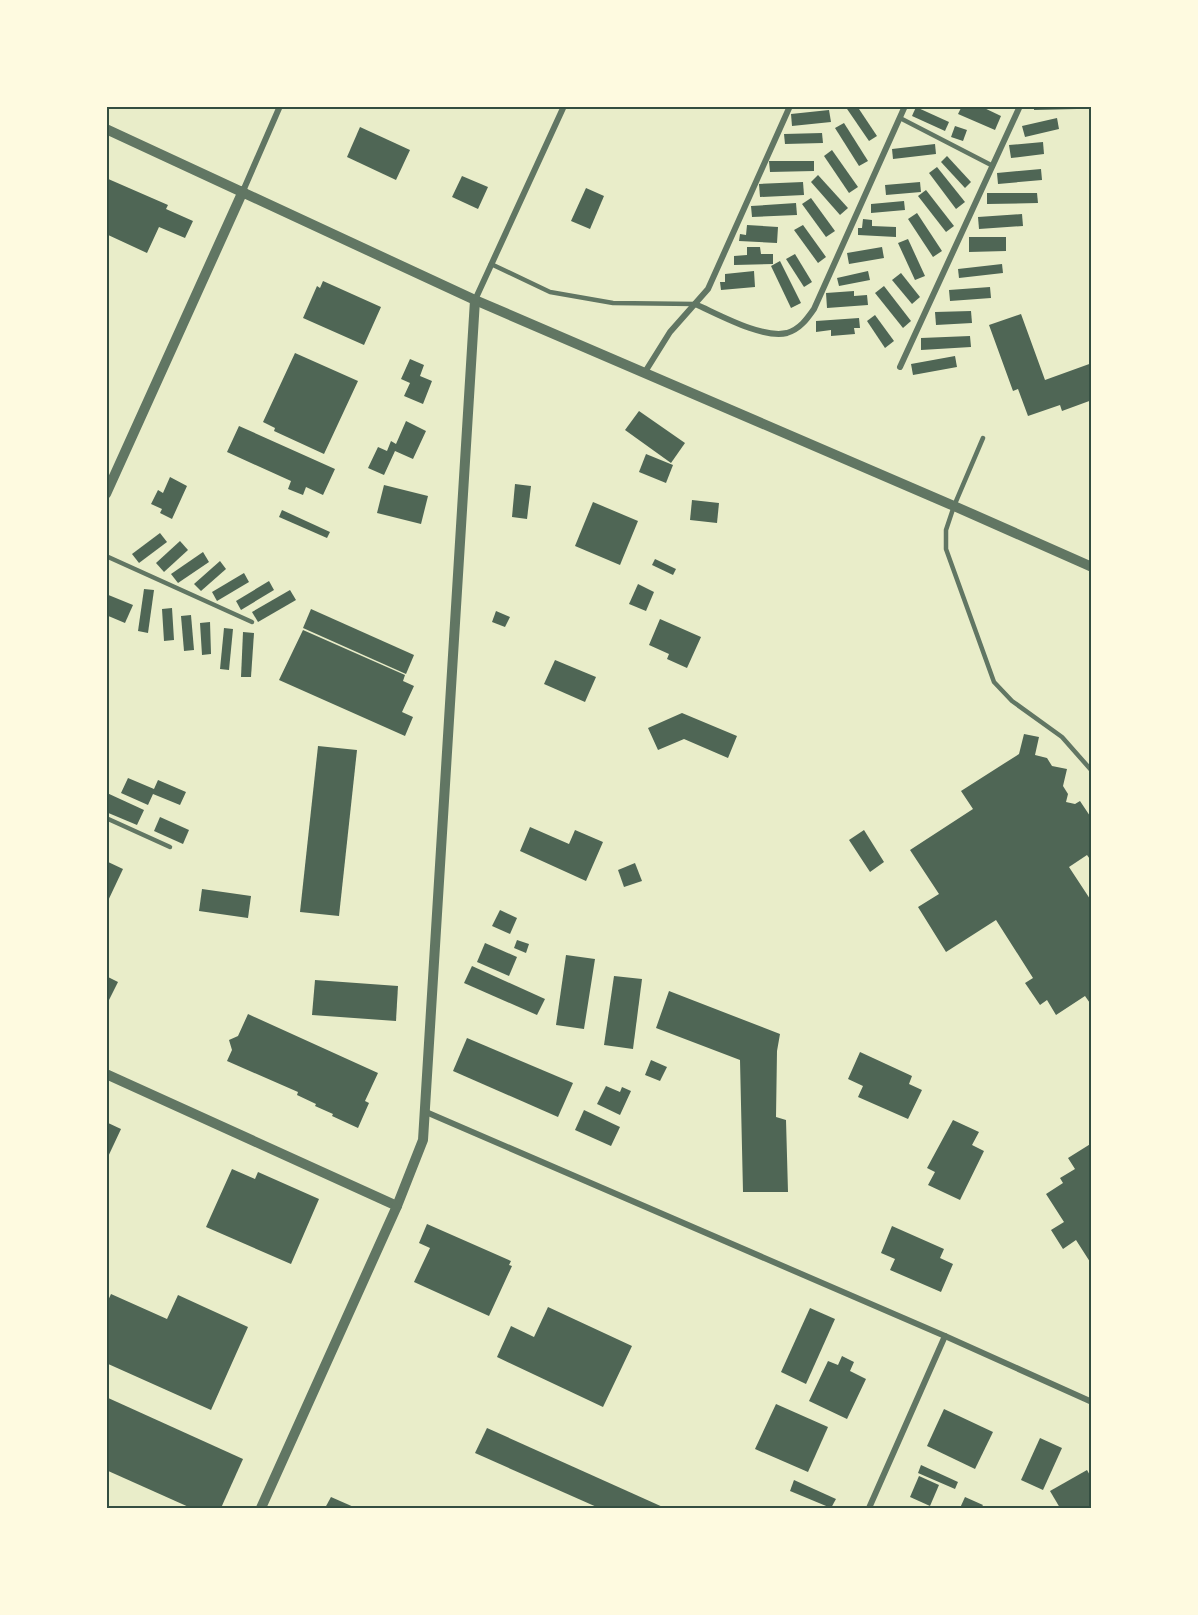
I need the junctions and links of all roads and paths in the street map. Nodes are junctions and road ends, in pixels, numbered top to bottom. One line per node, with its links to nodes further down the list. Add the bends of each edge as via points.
1 (280, 106): 9 (street)
2 (564, 106): 10 (street)
3 (790, 106): 12 (street, via 708,289)
4 (905, 106): 6 (street)
5 (1020, 106): 8 (street)
6 (900, 118): 8 (lane); 12 (street, via 814,309 802,326 786,333 763,333)
7 (106, 129): 9 (street)
8 (993, 166): 13 (street)
9 (243, 191): 11 (street); 16 (street)
10 (491, 264): 11 (street); 12 (lane, via 550,292 613,303)
11 (475, 300): 14 (street); 25 (street)
12 (695, 304): 14 (street, via 670,332)
13 (900, 367)
14 (645, 372): 17 (street)
15 (983, 438): 17 (lane)
16 (106, 494)
17 (954, 506): 19 (street); 21 (lane, via 946,530 946,549 994,682 1012,701 1062,737)
18 (106, 556): 20 (lane)
19 (1092, 567)
20 (252, 622)
21 (1092, 771)
22 (106, 818): 23 (lane)
23 (170, 847)
24 (106, 1074): 26 (street)
25 (426, 1113): 26 (street, via 423,1140); 27 (street)
26 (397, 1206): 29 (street)
27 (945, 1336): 28 (street); 30 (street)
28 (1092, 1402)
29 (261, 1509)
30 (869, 1509)

